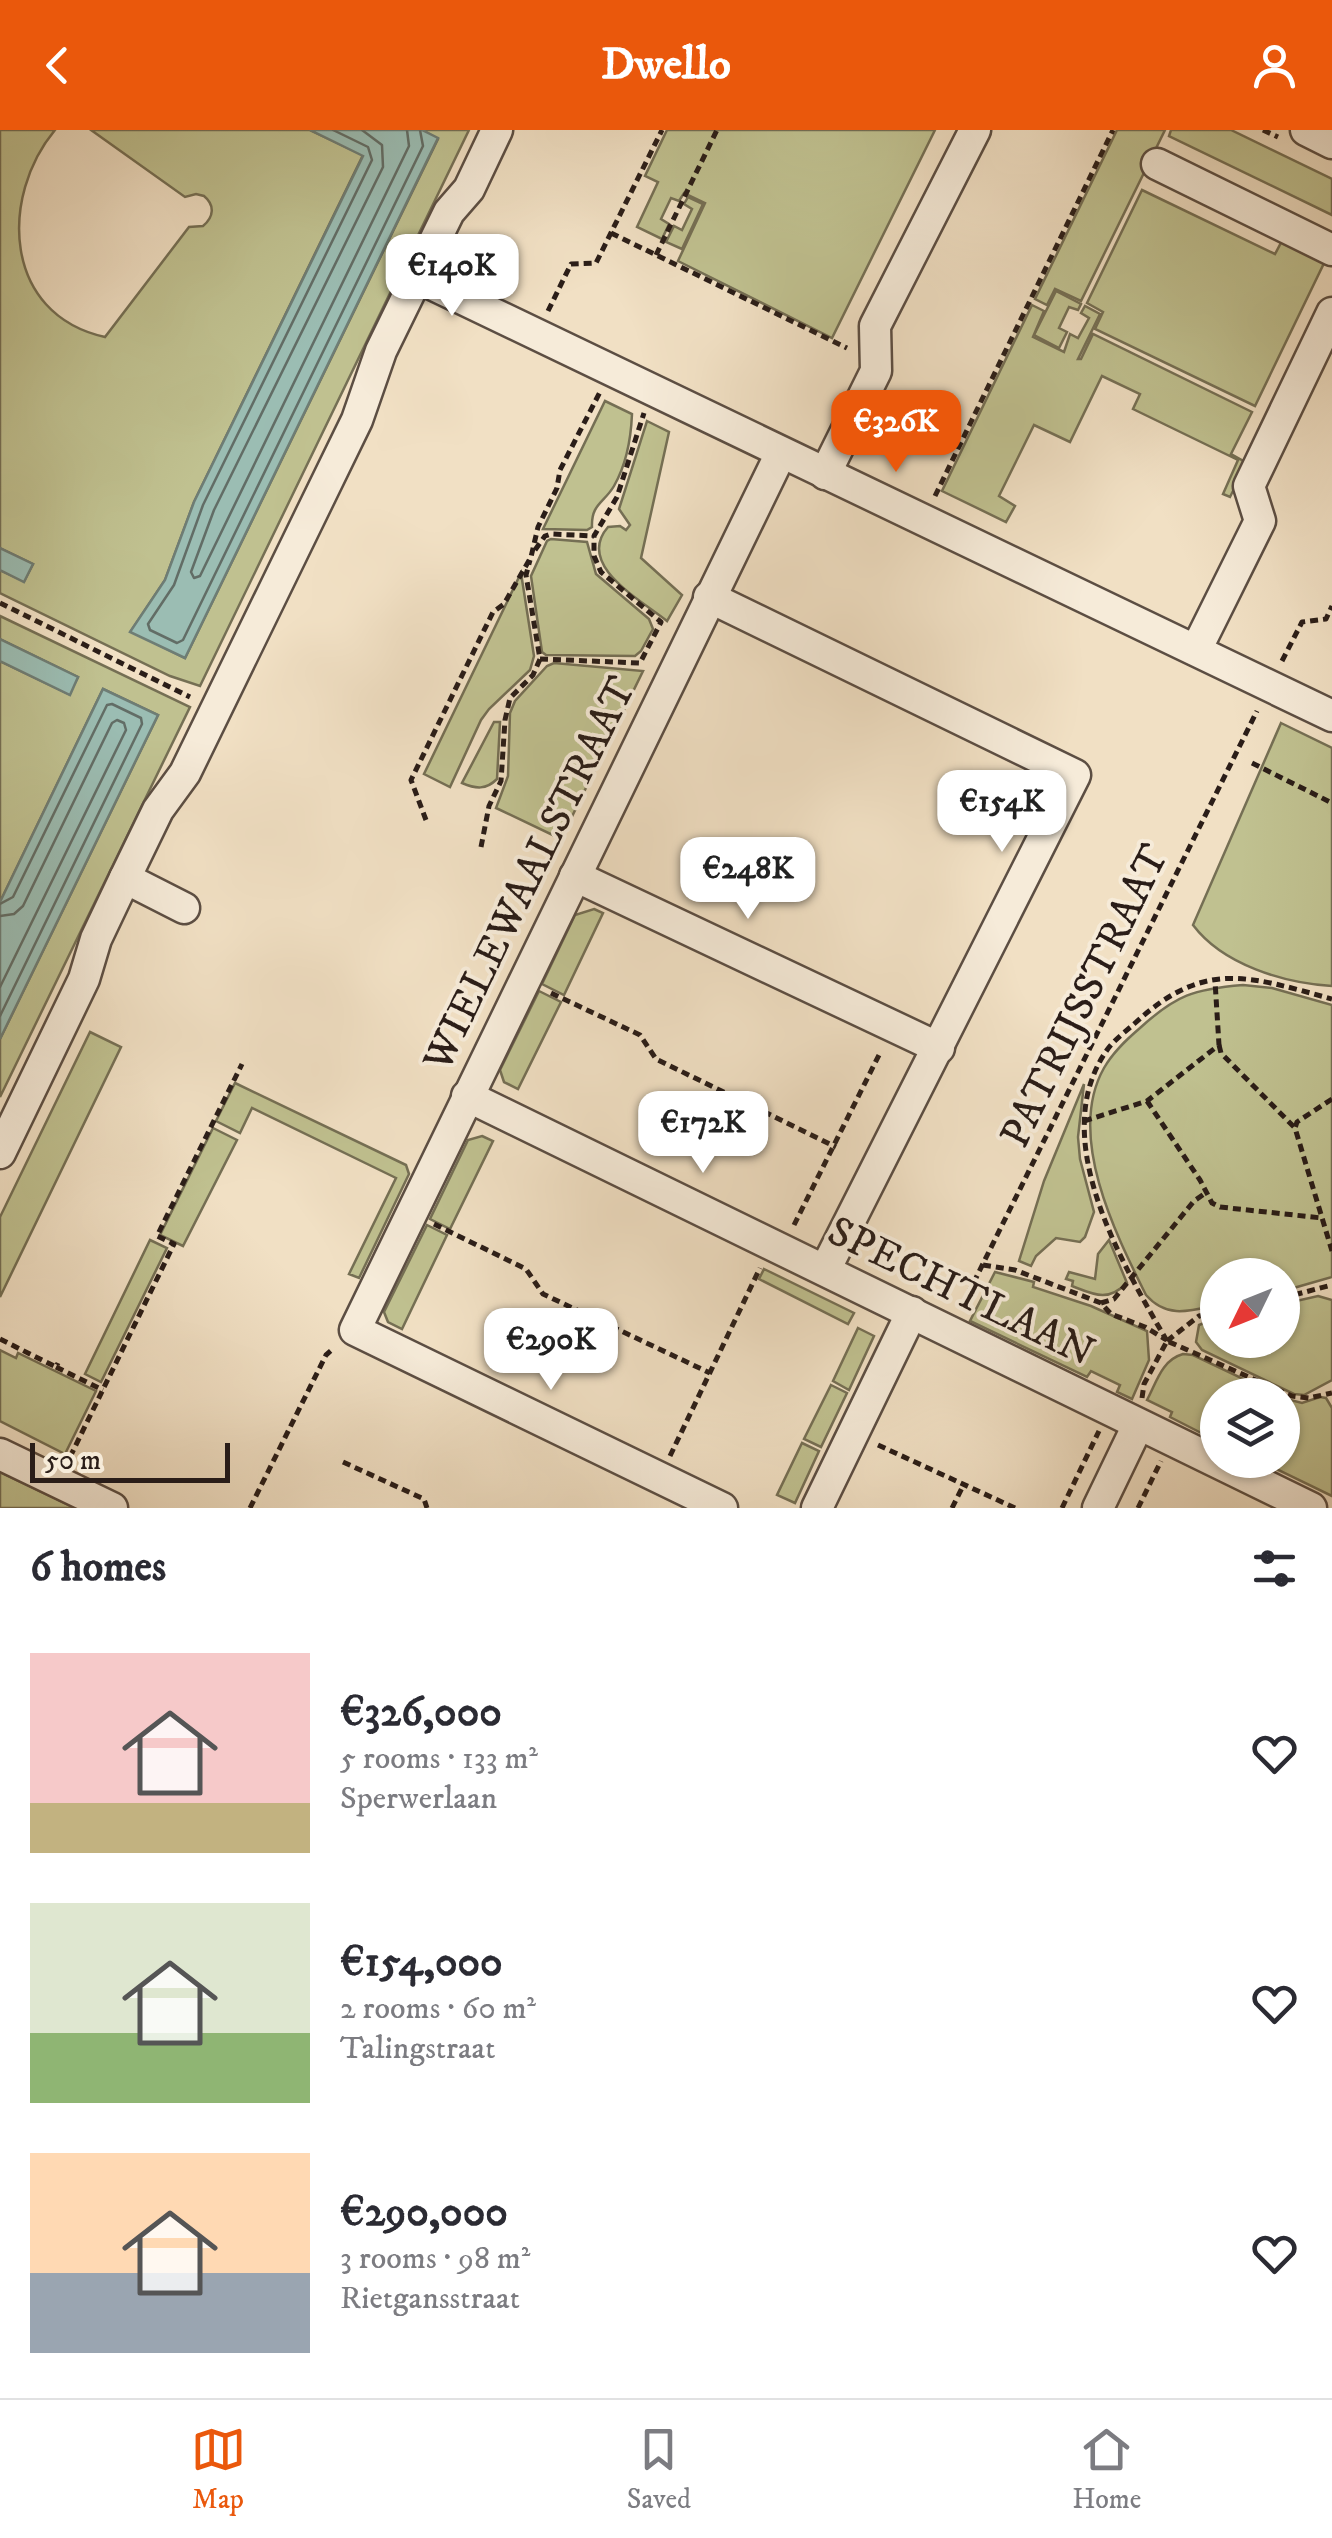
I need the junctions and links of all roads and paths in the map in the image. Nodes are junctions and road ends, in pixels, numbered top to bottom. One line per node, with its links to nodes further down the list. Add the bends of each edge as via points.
1 (497, 130): 12 (street, via 469,189 467,219)
2 (662, 130): 9 (path)
3 (717, 130): 11 (path)
4 (975, 130): 15 (street, via 875,326)
5 (1113, 130): 20 (path)
6 (1306, 130): 7 (street)
7 (1332, 143)
8 (1157, 164): 10 (street)
9 (611, 233): 11 (path); 14 (path, via 596,263 571,264)
10 (1332, 250)
11 (656, 255): 15 (path)
12 (426, 282): 14 (street); 29 (street, via 398,361 357,420)
13 (1332, 313): 26 (street, via 1249,486 1260,521)
14 (536, 335): 16 (street)
15 (876, 362): 19 (street)
16 (611, 371): 17 (street); 22 (path, via 560,470)
17 (654, 392): 18 (street); 21 (path)
18 (781, 453): 19 (street); 23 (street, WIELEWAALSTRAAT)
19 (825, 474): 20 (street)
20 (923, 522): 26 (street)
21 (594, 536): 22 (path, via 551,534); 27 (path, via 601,572 660,622 640,663)
22 (531, 557): 27 (path, via 526,575); 33 (path, via 493,612 411,780)
23 (709, 597): 35 (street, WIELEWAALSTRAAT); 43 (street, via 1075,775)
24 (0, 603): 29 (path)
25 (1332, 606): 28 (path, PATRIJSSTRAAT, via 1326,619 1302,622)
26 (1196, 650): 28 (street)
27 (540, 659): 34 (path, via 510,698 501,781)
28 (1269, 686): 30 (street); 57 (path, PATRIJSSTRAAT)
29 (216, 709): 36 (street, via 184,773 174,818)
30 (1332, 716)
31 (1252, 762): 32 (path)
32 (1332, 803)
33 (426, 820)
34 (482, 848)
35 (575, 876): 38 (street, WIELEWAALSTRAAT); 41 (street)
36 (133, 882): 37 (street); 51 (street, via 109,951 84,979)
37 (184, 908)
38 (524, 980): 45 (street, WIELEWAALSTRAAT); 50 (path, via 640,1035 656,1059)
39 (1215, 980): 40 (path, via 1273,983); 42 (path); 48 (path, via 1172,992 1108,1048 1090,1085)
40 (1332, 999)
41 (893, 1026): 43 (street); 50 (path)
42 (1219, 1045): 47 (path); 49 (path)
43 (940, 1048): 58 (street)
44 (242, 1064): 70 (path, via 157,1236 174,1244)
45 (467, 1096): 53 (street, WIELEWAALSTRAAT); 55 (street, SPECHTLAAN)
46 (1332, 1099): 49 (path)
47 (1147, 1101): 48 (path); 52 (path)
48 (1084, 1121): 59 (path, via 1089,1174)
49 (1295, 1128): 54 (path)
50 (836, 1147): 55 (path, via 794,1226)
51 (0, 1153)
52 (1206, 1192): 54 (path, via 1220,1207); 59 (path)
53 (412, 1214): 65 (street, WIELEWAALSTRAAT); 69 (path, via 526,1269 543,1294)
54 (1322, 1218): 56 (path)
55 (772, 1244): 58 (street, SPECHTLAAN); 69 (path)
56 (1332, 1251)
57 (982, 1265): 62 (path, via 1015,1270); 66 (path, PATRIJSSTRAAT)
58 (825, 1270): 63 (street, SPECHTLAAN)
59 (1133, 1278): 62 (path); 68 (path)
60 (1332, 1285): 61 (path)
61 (1300, 1293)
62 (1101, 1302): 68 (path, via 1111,1314)
63 (912, 1312): 66 (street, SPECHTLAAN); 74 (street)
64 (1200, 1316): 68 (path)
65 (355, 1330): 78 (street); 82 (path, via 326,1355)
66 (950, 1331): 72 (street, SPECHTLAAN)
67 (0, 1339): 70 (path)
68 (1167, 1340): 71 (path, via 1292,1396); 73 (path, via 1144,1384)
69 (710, 1373): 78 (path)
70 (103, 1390): 79 (path)
71 (1332, 1393)
72 (1108, 1410): 73 (street, SPECHTLAAN); 88 (path)
73 (1138, 1426): 75 (street, SPECHTLAAN); 89 (street)
74 (853, 1434): 80 (path); 85 (street)
75 (1170, 1440): 90 (path); 91 (street, SPECHTLAAN)
76 (0, 1454): 79 (street)
77 (343, 1462): 83 (path, via 424,1499)
78 (659, 1478): 84 (street)
79 (58, 1482): 81 (street)
80 (964, 1483): 86 (path); 87 (path)
81 (112, 1508)
82 (250, 1508)
83 (427, 1508)
84 (722, 1508)
85 (816, 1508)
86 (952, 1508)
87 (1015, 1508)
88 (1062, 1508)
89 (1098, 1508)
90 (1138, 1508)
91 (1311, 1508)

